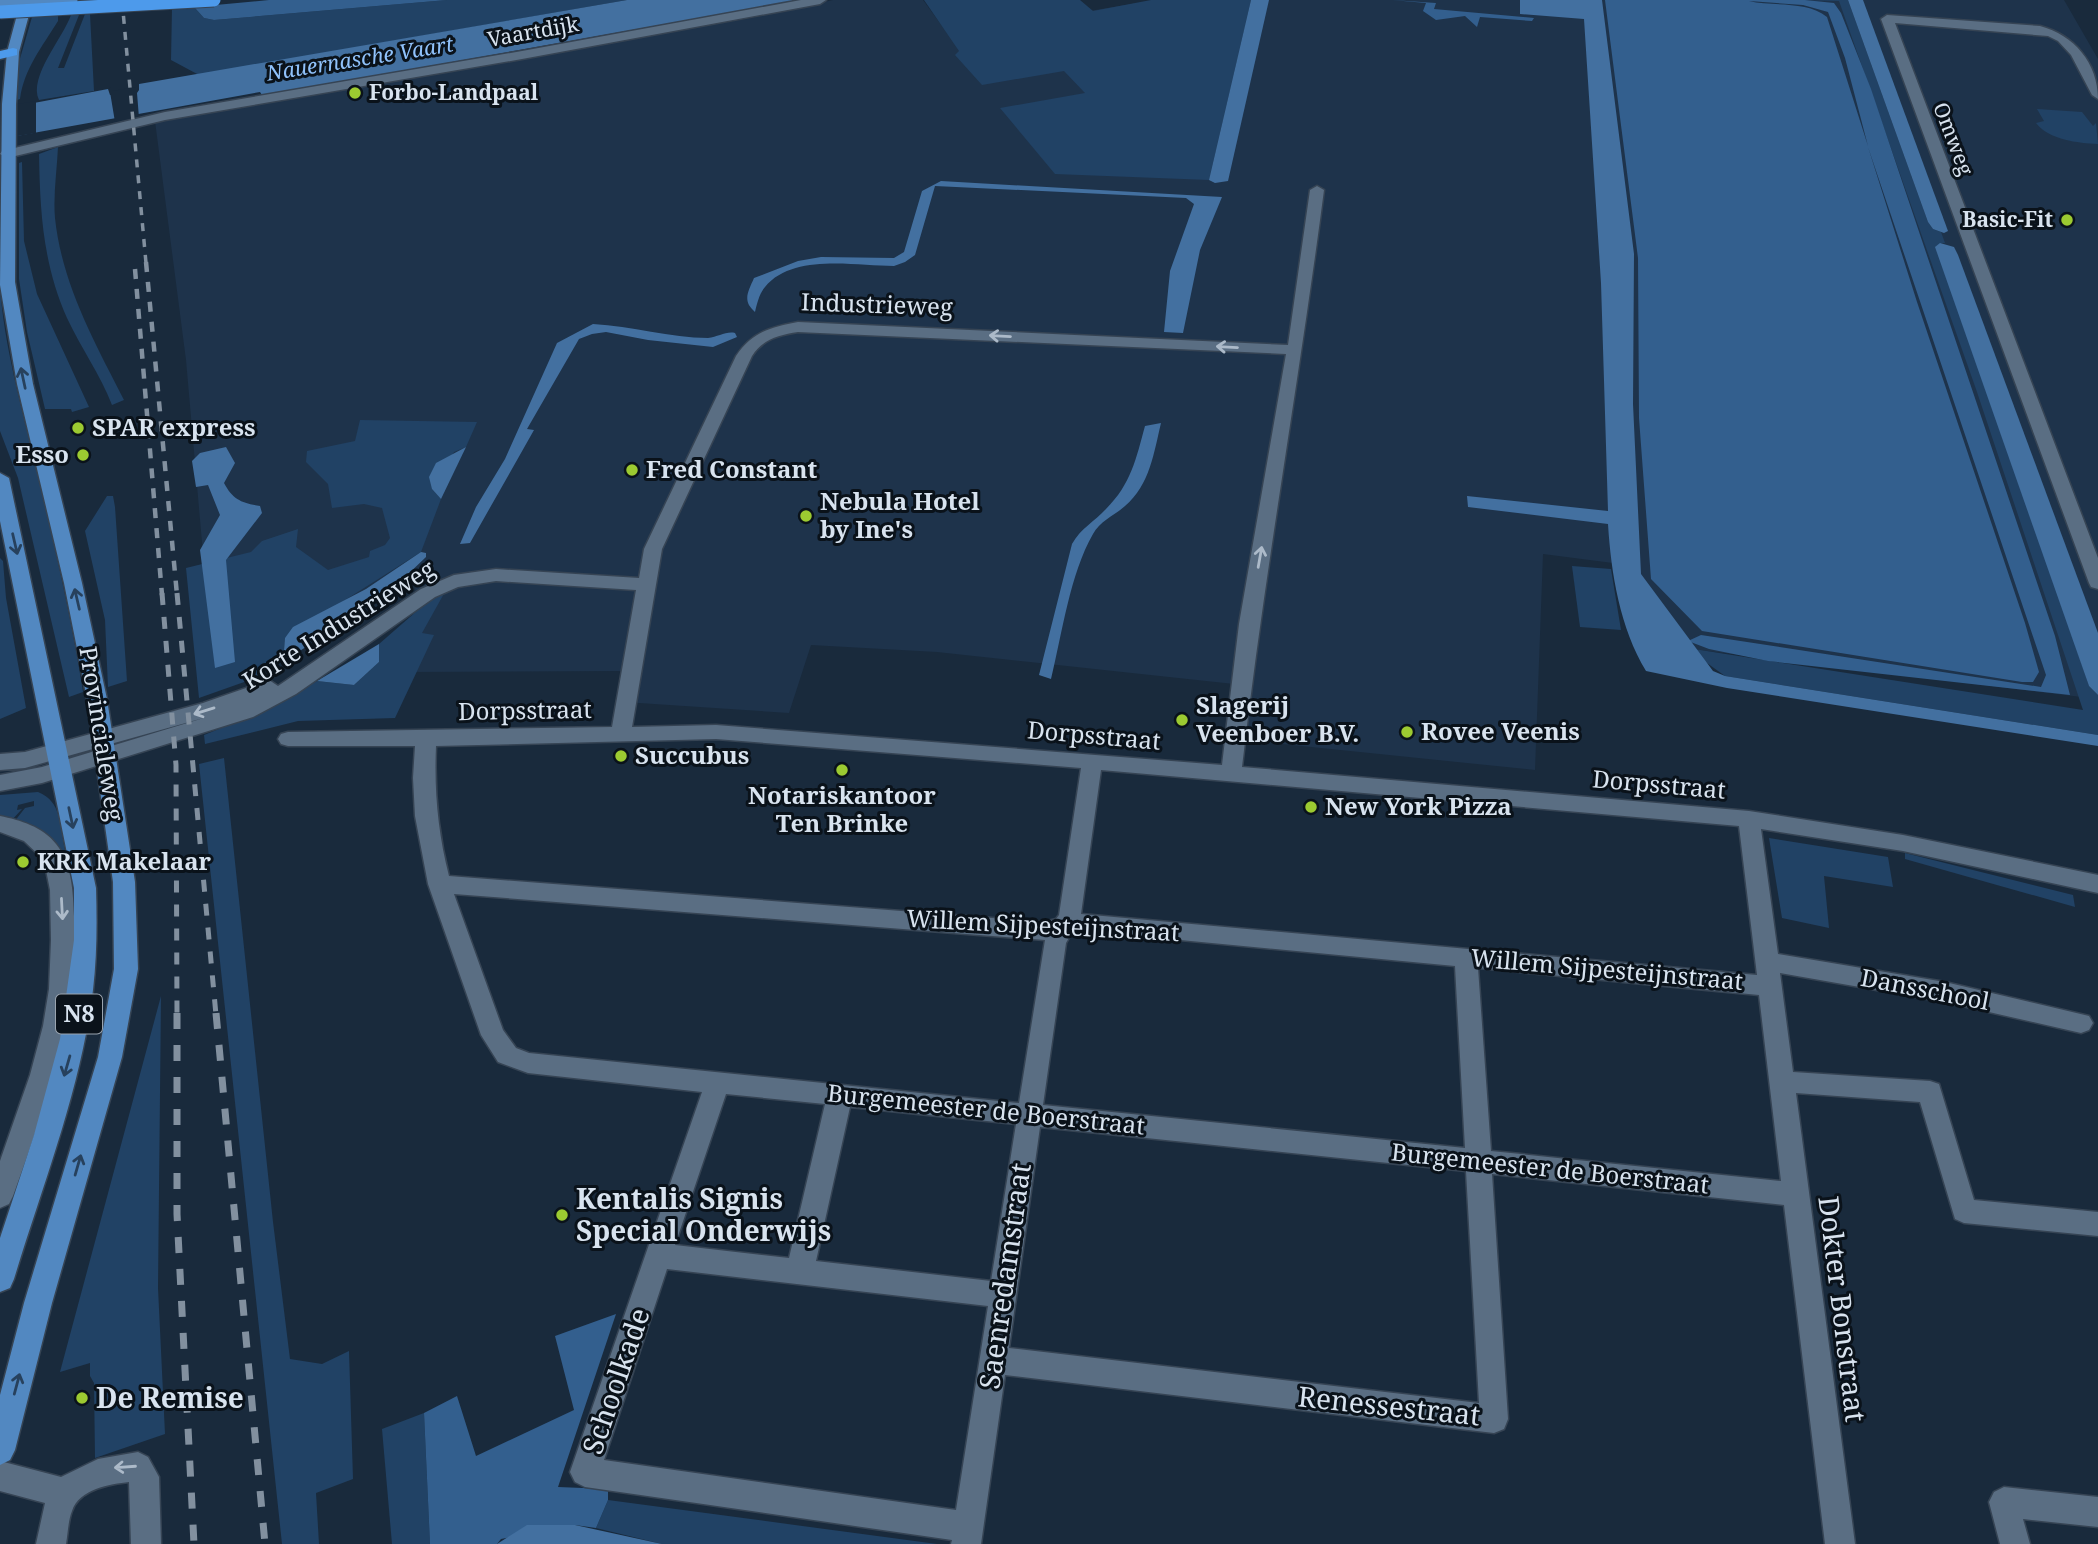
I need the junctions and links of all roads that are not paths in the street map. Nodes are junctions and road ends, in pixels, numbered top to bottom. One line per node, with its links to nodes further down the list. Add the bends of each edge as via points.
1 (27, 0): 7 (main road, Provincialeweg)
2 (71, 0): 5 (main road, bridge)
3 (216, 0): 6 (highway, bridge)
4 (820, 0): 9 (street, Vaartdijk)
5 (0, 4)
6 (0, 12)
7 (4, 53): 9 (main road, Provincialeweg / N8)
8 (2098, 95): 14 (street, Omweg, via 2069,41 2058,34 1886,19)
9 (7, 146): 18 (main road, Provincialeweg / N8, one-way to 9, via 81,620 14,331 7,270)
10 (1317, 190): 11 (street)
11 (1295, 350): 13 (street, Industrieweg, one-way to 13, via 798,327 764,335 744,356 653,549); 22 (street, one-way to 11, via 1249,624)
12 (0, 478): 19 (main road, Provincialeweg / N8, one-way to 19)
13 (647, 577): 15 (street, Industrieweg); 18 (street, Korte Industrieweg, via 478,575 454,581 428,593 266,703 227,720)
14 (2098, 583)
15 (621, 734): 17 (street, Dorpsstraat); 21 (street, Dorpsstraat, via 716,732)
16 (288, 739): 17 (street, Dorpsstraat)
17 (426, 739): 26 (street, Burgemeester de Boerstraat, via 426,829)
18 (104, 747): 19 (street, Korte Industrieweg); 45 (main road, Provincialeweg / N8, one-way to 18, via 110,1057 126,969 124,882)
19 (60, 760): 20 (street); 23 (street); 42 (main road, Provincialeweg / N8, one-way to 42, via 85,888 84,981 68,1063)
20 (0, 762)
21 (1092, 762): 22 (street, Dorpsstraat); 28 (street, Saenredamstraat, via 1070,915)
22 (1231, 774): 24 (street, Dorpsstraat)
23 (0, 783)
24 (1749, 819): 27 (street, Dorpsstraat, via 1903,843); 30 (street, Dokter Bonstraat)
25 (0, 824): 38 (street, one-way to 38, via 49,849 61,888 63,931 59,1000 35,1098)
26 (439, 884): 28 (street, Willem Sijpesteijnstraat, via 1044,930); 33 (street, Burgemeester de Boerstraat, via 494,1035 507,1055 528,1063)
27 (2098, 884)
28 (1064, 927): 29 (street, Willem Sijpesteijnstraat, via 1086,922); 35 (street, Saenredamstraat, via 1055,943)
29 (1466, 957): 30 (street, Willem Sijpesteijnstraat); 36 (street, Renessestraat)
30 (1770, 974): 31 (street, Dansschool, via 1945,992); 32 (street, Dokter Bonstraat)
31 (2081, 1023)
32 (1784, 1082): 37 (street, Dokter Bonstraat); 39 (street, via 1930,1092 1964,1211)
33 (718, 1083): 34 (street, Burgemeester de Boerstraat); 40 (street, Schoolkade)
34 (840, 1094): 35 (street, Burgemeester de Boerstraat); 41 (street)
35 (1030, 1114): 36 (street, Burgemeester de Boerstraat); 43 (street, Saenredamstraat)
36 (1478, 1161): 37 (street, Burgemeester de Boerstraat); 44 (street, Renessestraat, via 1494,1419)
37 (1795, 1194): 52 (street, Dokter Bonstraat)
38 (0, 1196)
39 (2098, 1224)
40 (659, 1256): 41 (street); 49 (street, Schoolkade, via 584,1472)
41 (800, 1271): 43 (street)
42 (0, 1279)
43 (1002, 1295): 44 (street, Saenredamstraat)
44 (993, 1360): 49 (street, Saenredamstraat)
45 (0, 1450)
46 (0, 1476): 47 (street)
47 (64, 1493): 50 (street); 51 (street, one-way to 47, via 144,1477 138,1467 106,1470)
48 (2098, 1512): 53 (street, via 2004,1502)
49 (967, 1536)
50 (51, 1544)
51 (146, 1544)
52 (1840, 1544)
53 (2015, 1544)

